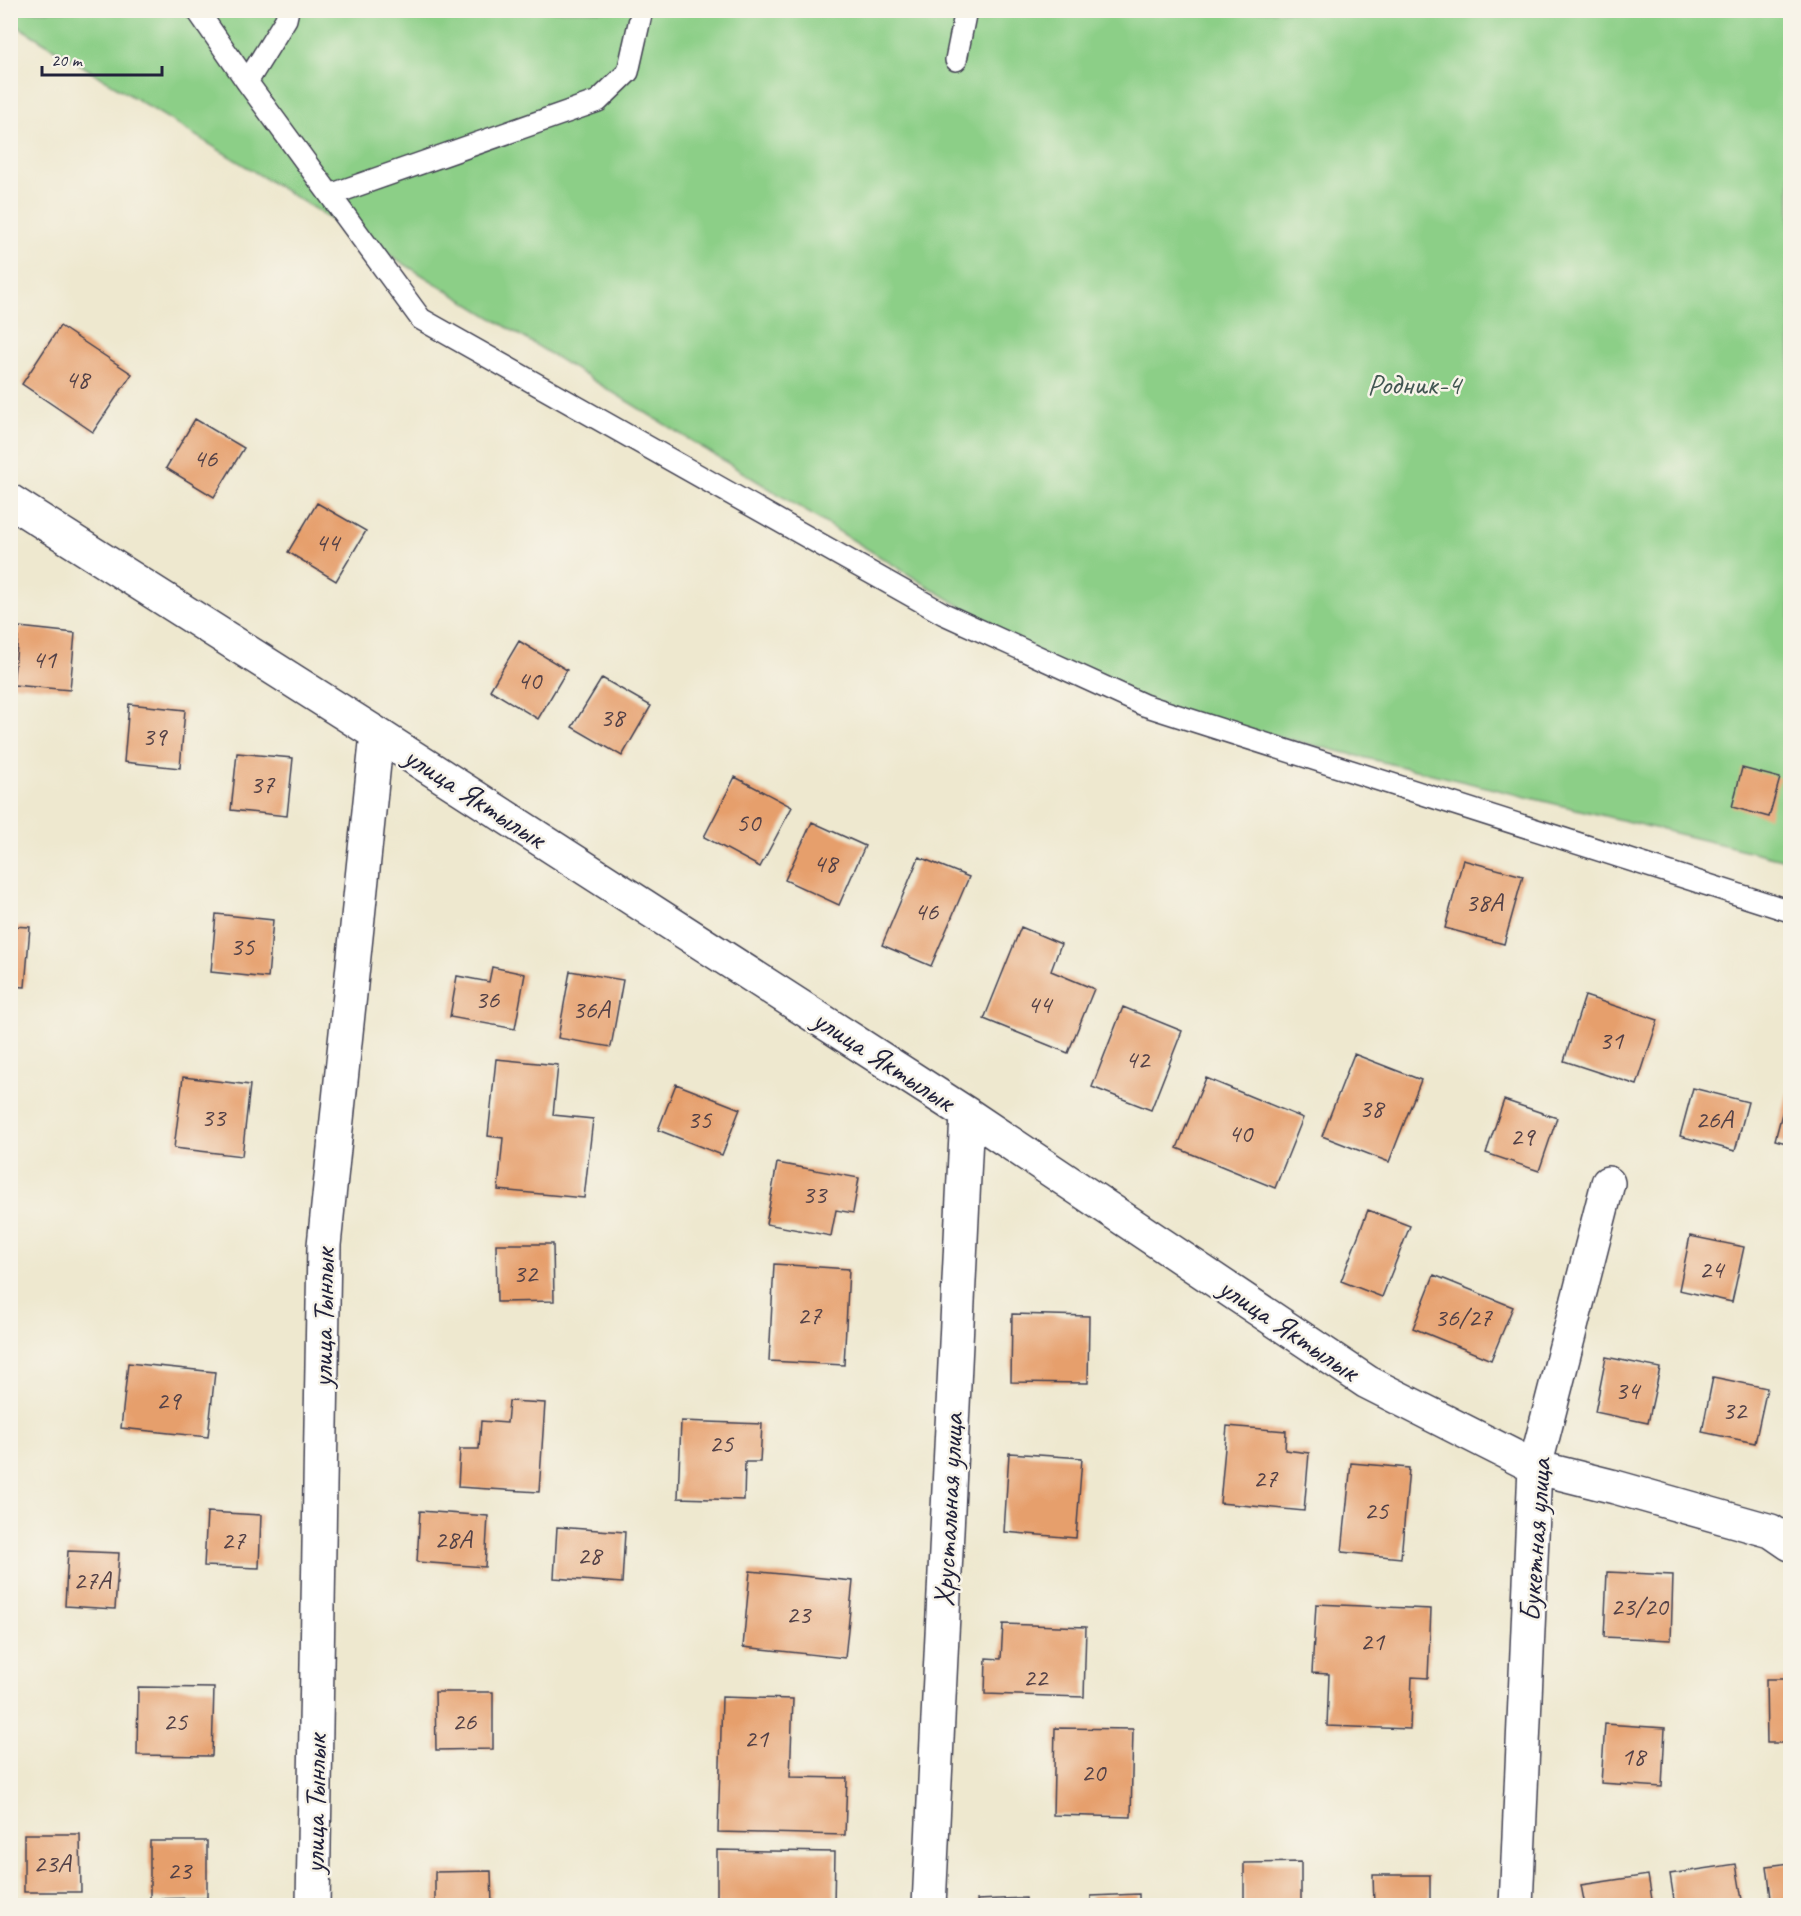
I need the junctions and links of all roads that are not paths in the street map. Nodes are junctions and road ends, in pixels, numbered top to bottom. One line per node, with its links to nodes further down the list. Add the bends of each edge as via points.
1 (197, 10): 6 (lane)
2 (288, 10): 6 (lane, via 286,20)
3 (642, 10): 7 (lane, via 628,72 598,101)
4 (966, 10): 5 (lane)
5 (956, 60)
6 (247, 82): 7 (lane)
7 (330, 195): 10 (lane, via 422,319 944,614 1144,705)
8 (10, 501): 9 (street, улица Яктылык)
9 (377, 734): 11 (street, улица Яктылык); 15 (street, улица Тынлык, via 324,1245)
10 (1791, 911)
11 (967, 1114): 13 (street, улица Яктылык, via 1367,1382); 16 (street, Хрустальная улица)
12 (1608, 1183): 13 (street, Букетная улица)
13 (1535, 1467): 14 (street, улица Яктылык, via 1771,1531); 17 (street, Букетная улица)
14 (1791, 1544)
15 (313, 1905)
16 (929, 1905)
17 (1516, 1905)

